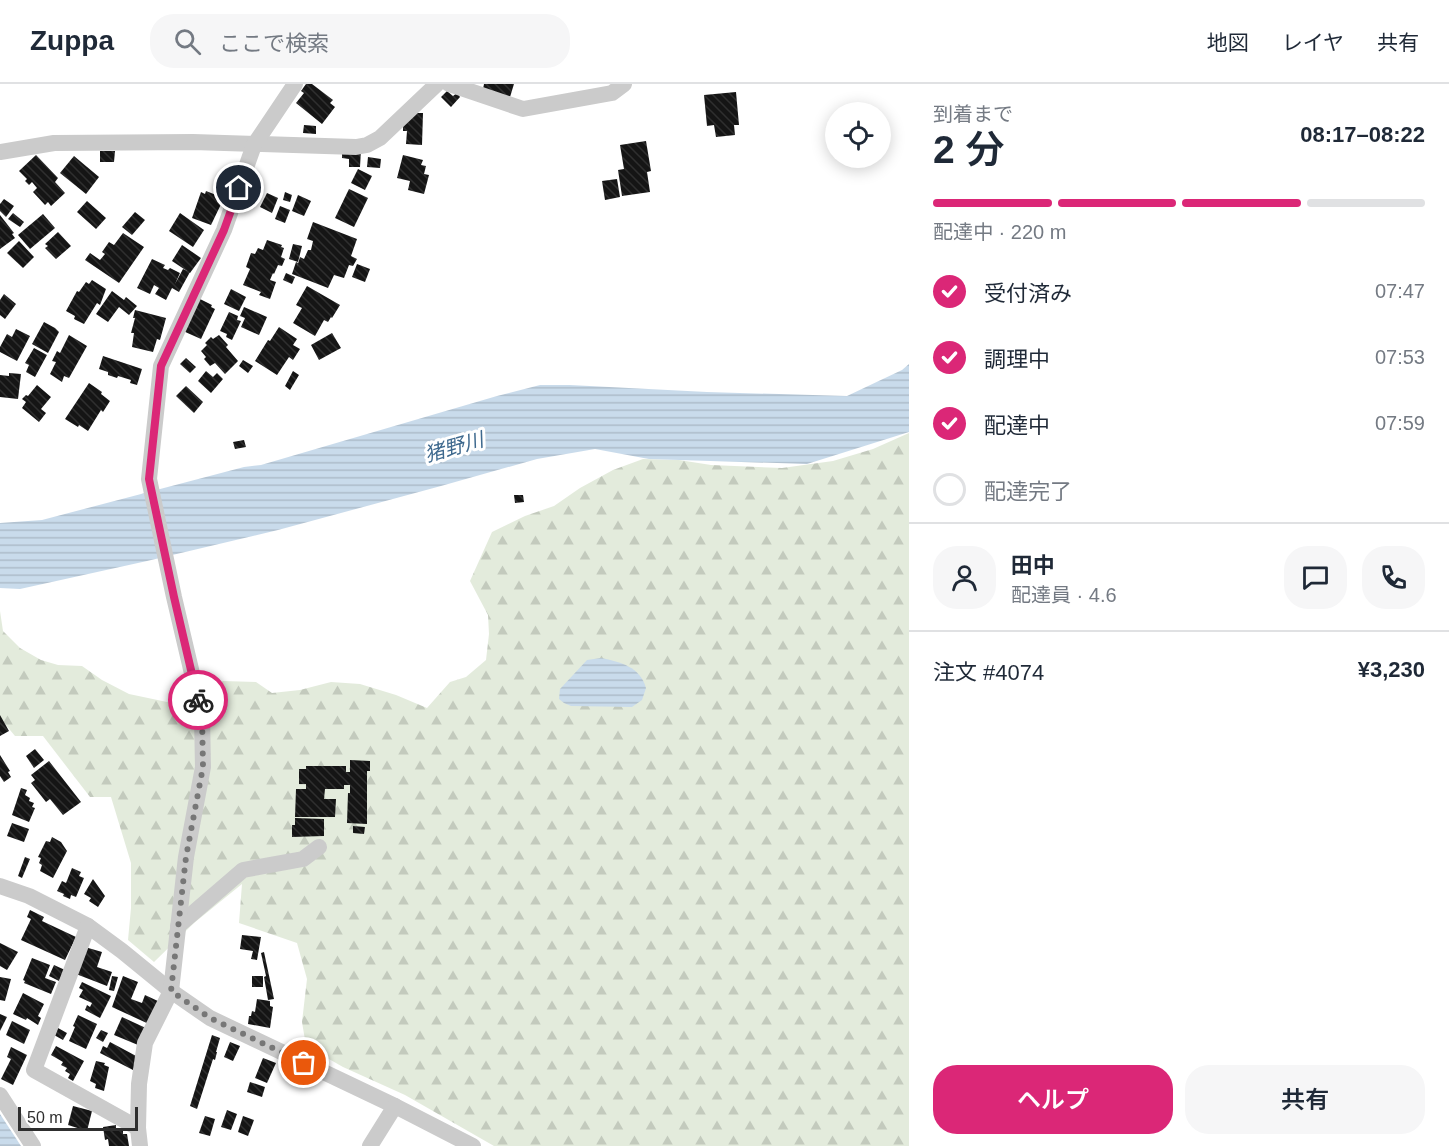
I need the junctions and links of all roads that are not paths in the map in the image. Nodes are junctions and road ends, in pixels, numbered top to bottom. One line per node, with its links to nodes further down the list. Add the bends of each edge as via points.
1 (295, 84): 5 (street)
2 (437, 84): 5 (street, via 367,146)
3 (449, 84): 4 (street, via 523,109 612,93)
4 (624, 84)
5 (254, 145): 6 (street, via 54,143); 10 (street, via 224,230 161,366 149,479 202,716 203,767)
6 (0, 152)
7 (319, 847): 10 (street, via 303,859 243,870)
8 (0, 886): 9 (street, via 30,896)
9 (88, 926): 11 (street); 14 (street, via 34,1070)
10 (178, 926): 11 (street)
11 (171, 991): 13 (street, via 210,1018); 14 (street, via 145,1044)
12 (0, 1095): 15 (street)
13 (395, 1106): 17 (street); 18 (street)
14 (138, 1128): 16 (street)
15 (33, 1146)
16 (140, 1146)
17 (370, 1146)
18 (473, 1146)

